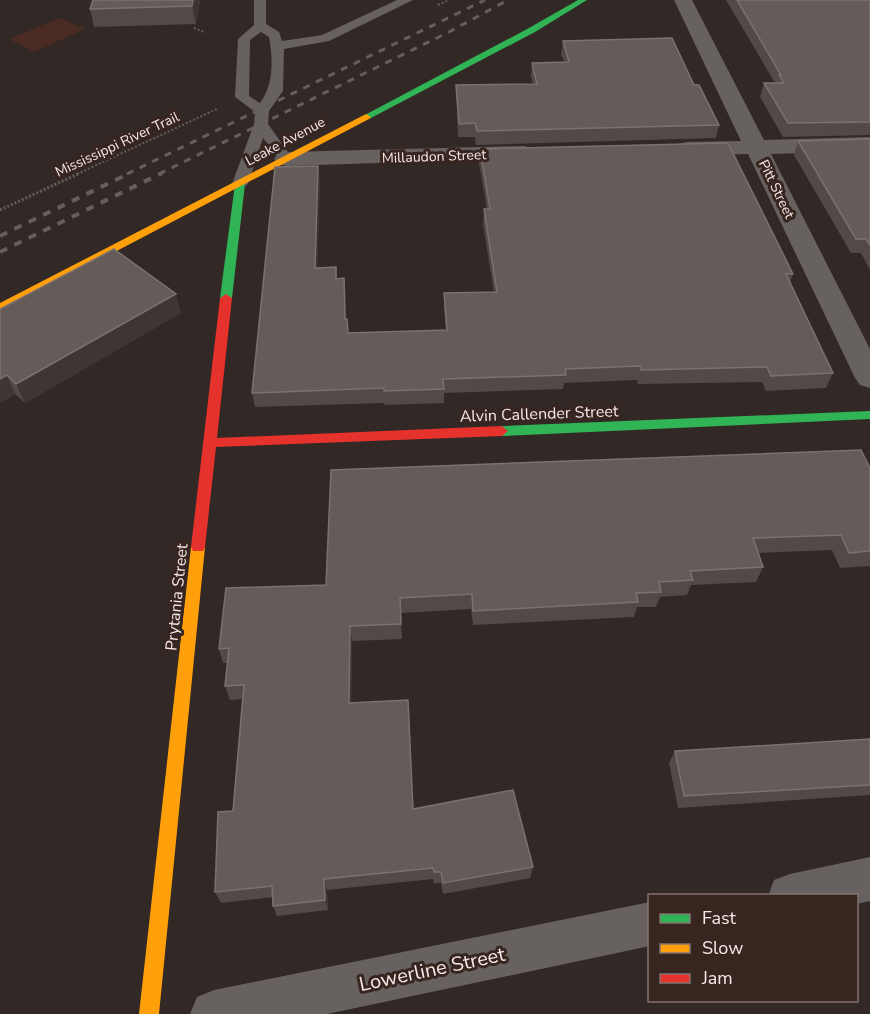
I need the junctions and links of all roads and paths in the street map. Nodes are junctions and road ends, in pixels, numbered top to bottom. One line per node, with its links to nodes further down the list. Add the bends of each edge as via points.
1 (260, 0): 5 (lane)
2 (407, 0): 8 (lane, via 325,38)
3 (583, 0): 15 (street, Leake Avenue)
4 (683, 0): 12 (street, Pitt Street)
5 (260, 26): 8 (lane, via 275,35); 9 (lane, via 244,39)
6 (194, 28): 7 (path)
7 (204, 32)
8 (277, 46): 10 (lane, via 276,92)
9 (242, 97): 10 (lane); 17 (path, Mississippi River Trail)
10 (262, 117): 15 (lane); 16 (lane)
11 (870, 144): 12 (street)
12 (757, 147): 13 (street); 19 (street, Pitt Street)
13 (663, 150)
14 (545, 153): 15 (street, Millaudon Street)
15 (286, 159): 16 (street, Leake Avenue)
16 (240, 184): 18 (street, Leake Avenue); 21 (street, Prytania Street)
17 (0, 210)
18 (0, 308)
19 (870, 378)
20 (870, 415): 21 (street, Alvin Callender Street)
21 (209, 443): 25 (street, Prytania Street)
22 (870, 879): 23 (street)
23 (799, 894)
24 (648, 924): 26 (street, Lowerline Street)
25 (149, 1014)
26 (214, 1014)

